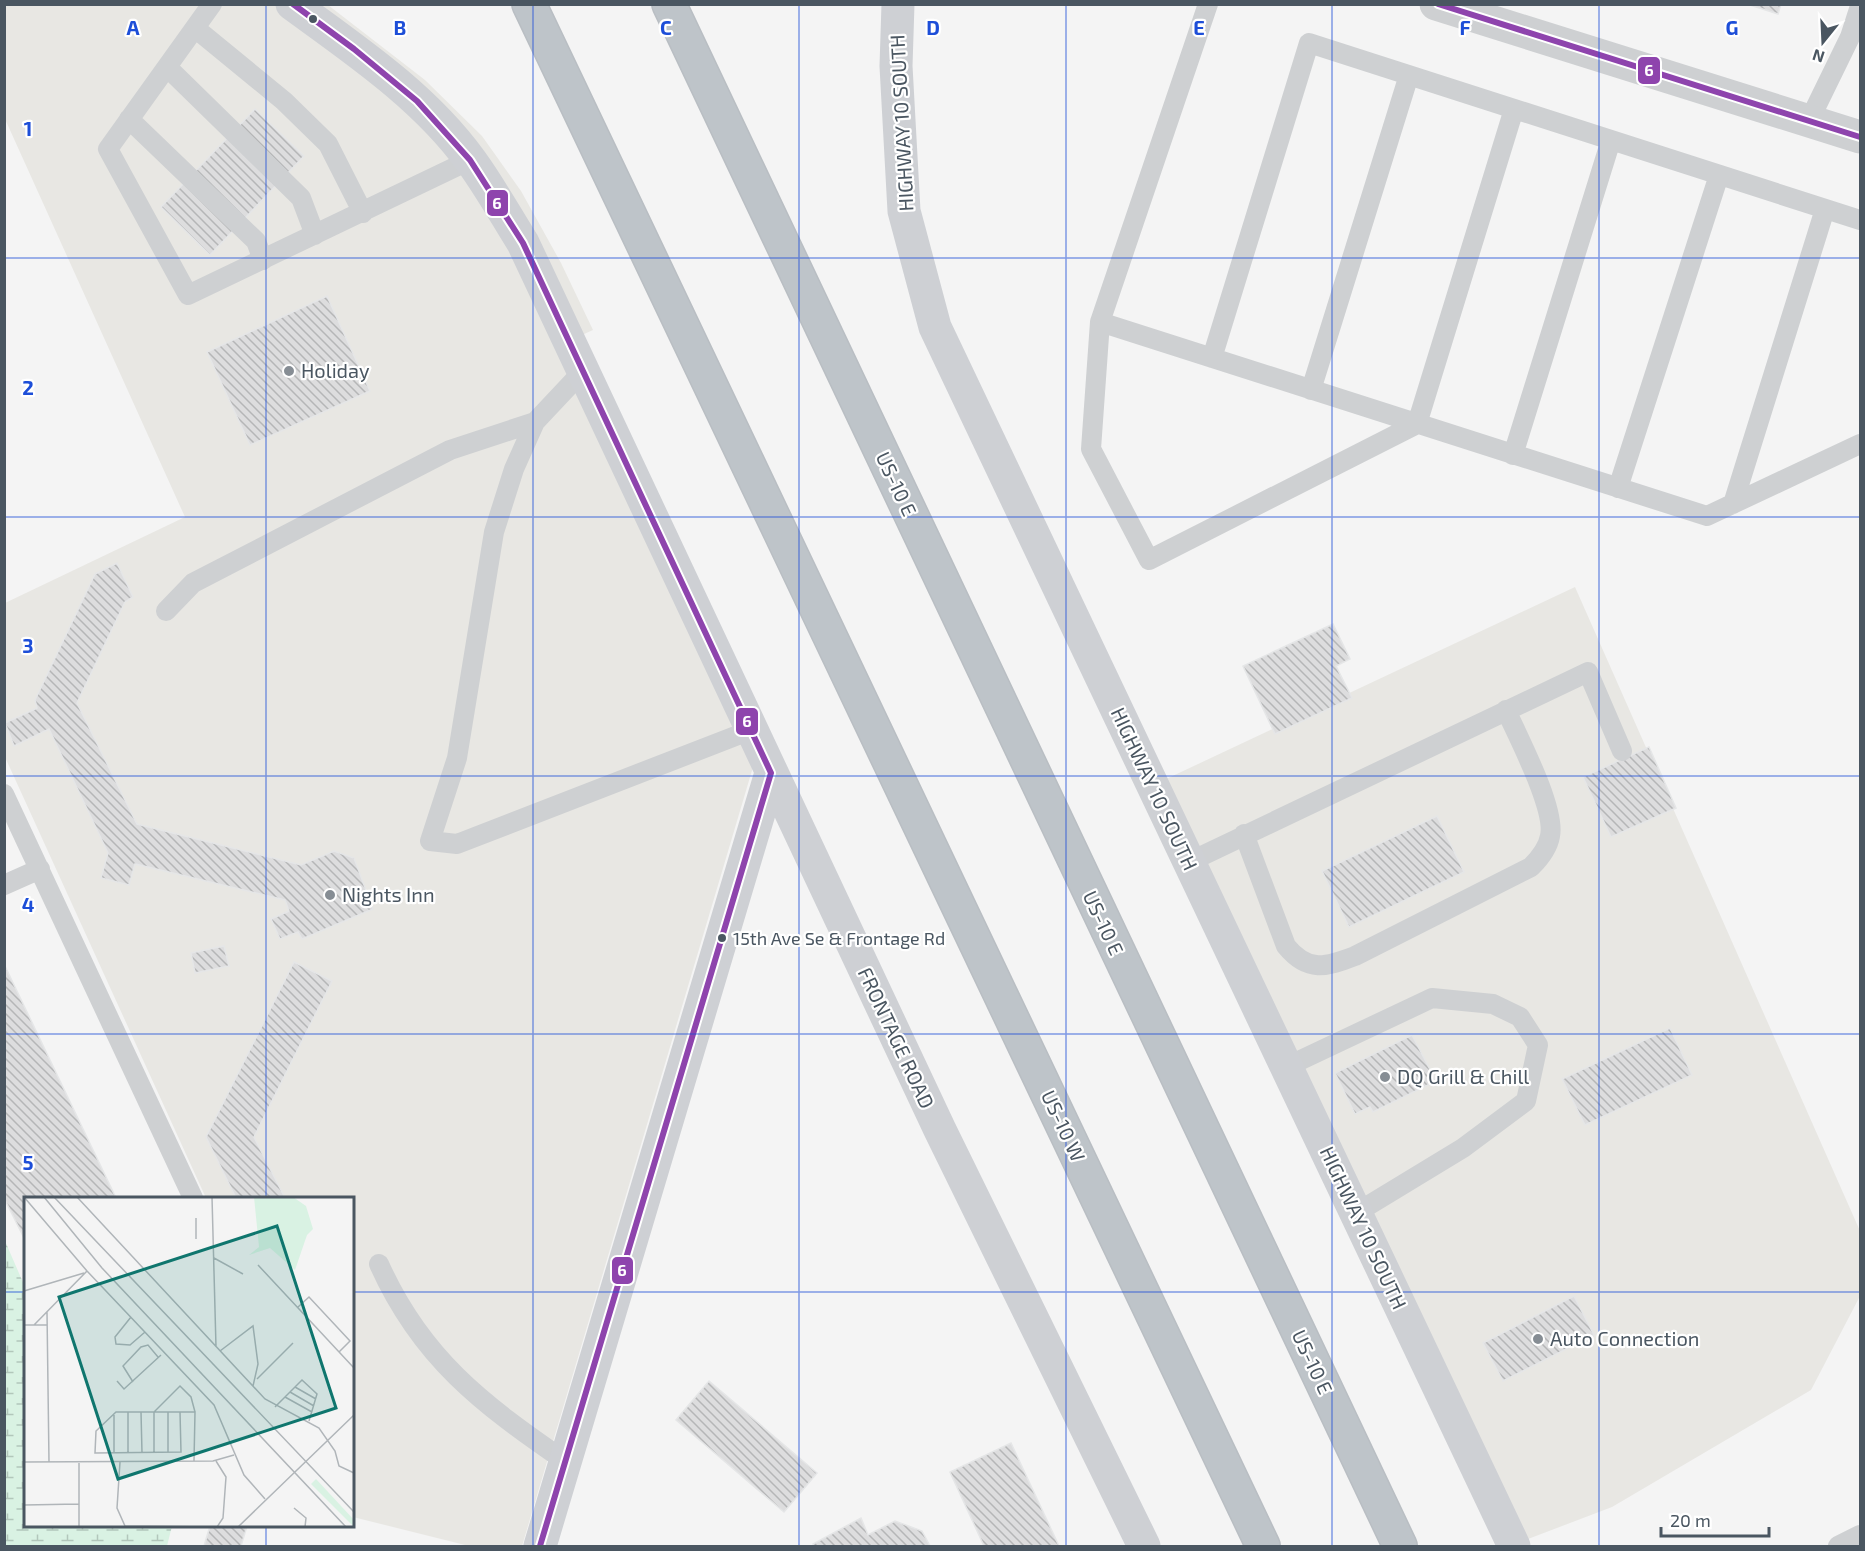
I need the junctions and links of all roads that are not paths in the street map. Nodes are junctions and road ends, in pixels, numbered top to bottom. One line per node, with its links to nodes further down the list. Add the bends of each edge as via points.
1 (212, 4): 9 (lane)
2 (292, 4): 17 (street, FRONTAGE ROAD, via 417,101)
3 (529, 4): 52 (highway, US-10 W)
4 (669, 4): 53 (highway, US-10 E)
5 (898, 4): 41 (street, HIGHWAY 10 SOUTH, via 896,66 904,211 934,327)
6 (1208, 4): 24 (lane)
7 (1436, 4): 14 (street)
8 (1860, 6): 14 (lane, via 1850,37)
9 (195, 28): 10 (lane); 20 (lane, via 284,101 328,144)
10 (167, 67): 13 (lane); 22 (lane, via 301,198)
11 (1409, 75): 12 (lane); 25 (lane, via 1309,43); 27 (lane)
12 (1514, 109): 16 (lane); 29 (lane)
13 (129, 119): 23 (lane, via 256,241); 23 (lane, via 108,149 188,295)
14 (1809, 121): 15 (street)
15 (1860, 137)
16 (1611, 140): 18 (lane); 31 (lane)
17 (470, 160): 20 (lane); 26 (street, FRONTAGE ROAD, via 523,243)
18 (1719, 175): 19 (lane); 32 (lane)
19 (1825, 208): 21 (lane); 33 (lane)
20 (363, 213): 22 (lane)
21 (1860, 220)
22 (315, 235): 23 (lane)
23 (263, 260)
24 (1100, 322): 25 (lane); 29 (lane, via 1090,449 1149,560)
25 (1212, 358): 27 (lane)
26 (582, 372): 28 (lane); 36 (street, FRONTAGE ROAD)
27 (1311, 390): 29 (lane)
28 (535, 422): 34 (lane, via 439,455 193,583); 36 (lane, via 514,469 494,532 457,758 430,841 457,844)
29 (1417, 424): 31 (lane)
30 (1860, 444): 33 (lane)
31 (1514, 455): 32 (lane)
32 (1618, 488): 33 (lane, via 1707,516)
33 (1733, 504)
34 (166, 611)
35 (1506, 710): 37 (lane, via 1588,672); 40 (lane); 40 (lane, via 1551,820 1550,836 1541,856 1531,867 1355,956 1325,967 1295,957 1286,946)
36 (751, 730): 38 (street, FRONTAGE ROAD)
37 (1622, 751)
38 (771, 773): 48 (street); 51 (street, FRONTAGE ROAD)
39 (4, 794): 42 (lane)
40 (1244, 834): 41 (lane)
41 (1189, 862): 44 (street, HIGHWAY 10 SOUTH)
42 (40, 869): 43 (lane); 45 (lane)
43 (4, 885)
44 (1286, 1067): 46 (street, HIGHWAY 10 SOUTH); 46 (lane, via 1432,998 1493,1004 1520,1017 1538,1045 1526,1101 1463,1148)
45 (193, 1197)
46 (1356, 1214): 54 (street, HIGHWAY 10 SOUTH)
47 (379, 1264): 48 (lane, via 395,1301 461,1383 505,1420)
48 (565, 1461): 50 (street)
49 (1860, 1535): 55 (lane)
50 (540, 1546)
51 (1144, 1546)
52 (1263, 1546)
53 (1400, 1546)
54 (1514, 1546)
55 (1838, 1546)

